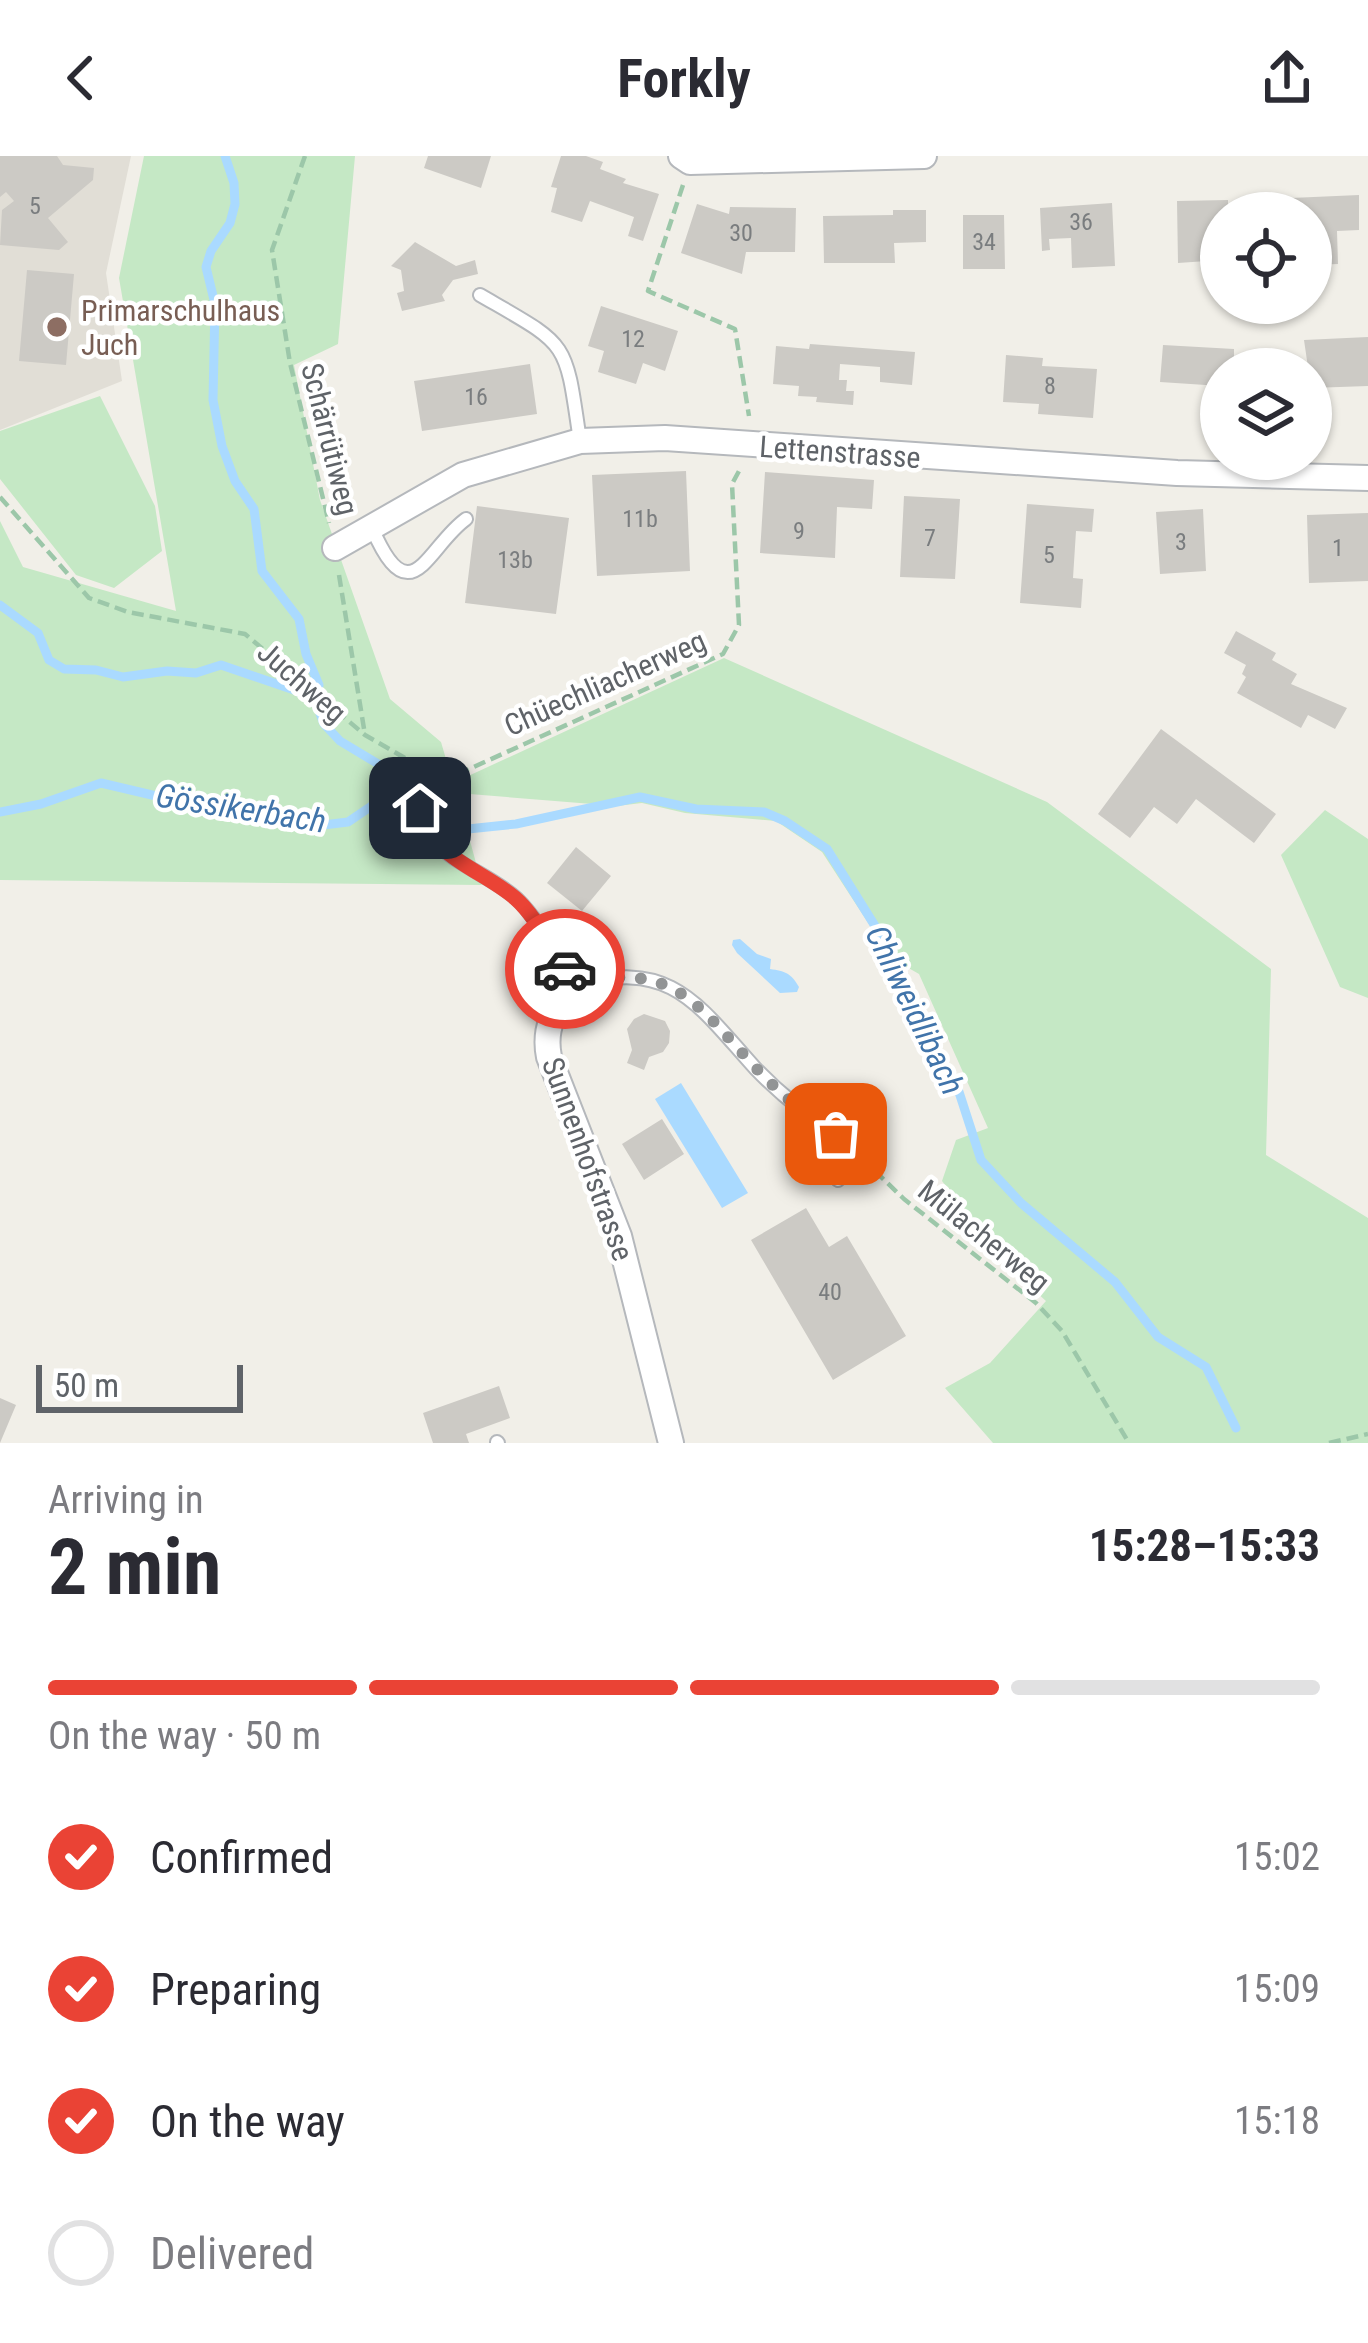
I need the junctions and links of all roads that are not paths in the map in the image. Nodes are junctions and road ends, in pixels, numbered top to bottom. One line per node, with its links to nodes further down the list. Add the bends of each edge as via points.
1 (924, 156): 2 (street)
2 (686, 159)
3 (480, 295): 4 (lane, via 553,337 568,361)
4 (580, 441): 5 (street, Lettenstrasse, via 665,438); 7 (street, Lettenstrasse, via 463,475)
5 (1368, 478)
6 (466, 519): 7 (lane, via 417,571 386,559)
7 (372, 528): 8 (street, Lettenstrasse)
8 (335, 548)
9 (429, 788): 10 (lane, via 420,808 427,835 519,901)
10 (575, 986): 11 (lane, via 617,976 673,985); 14 (street, Sunnenhofstrasse, via 545,1040 620,1236)
11 (800, 1111): 12 (lane); 13 (lane)
12 (836, 1134)
13 (838, 1180)
14 (671, 1443)

